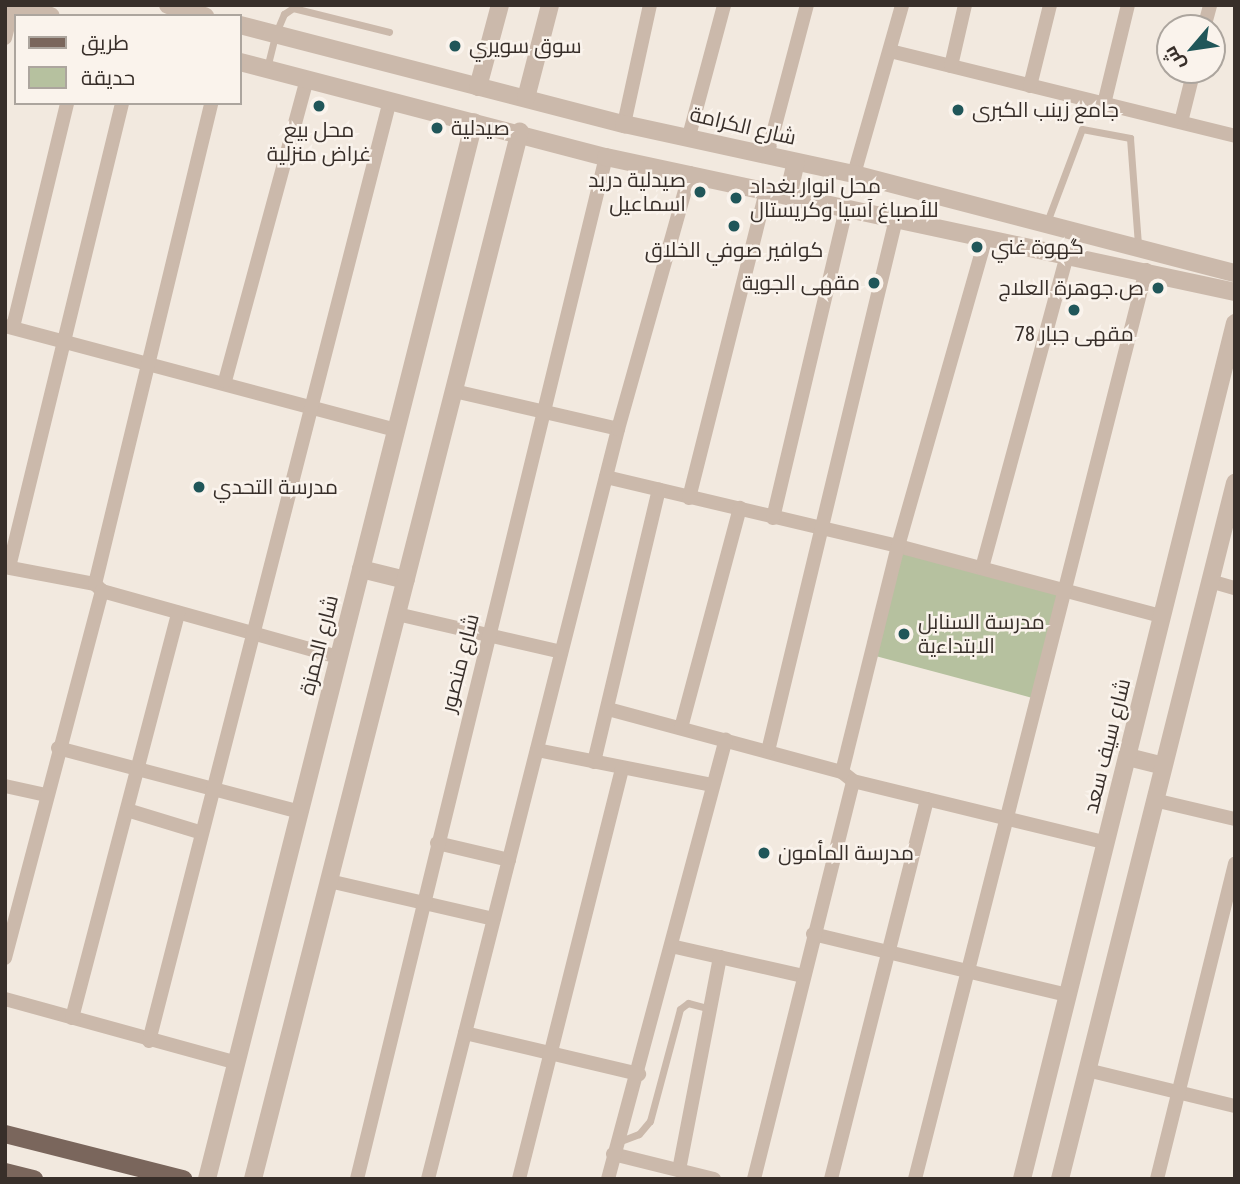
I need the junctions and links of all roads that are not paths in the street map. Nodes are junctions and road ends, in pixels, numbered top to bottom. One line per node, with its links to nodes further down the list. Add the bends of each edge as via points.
1 (169, 5): 13 (street)
2 (500, 5): 25 (street)
3 (550, 5): 26 (street)
4 (650, 5): 34 (street)
5 (724, 5): 36 (street)
6 (807, 5): 38 (street)
7 (902, 5): 18 (street)
8 (965, 5): 20 (street)
9 (1050, 5): 24 (street)
10 (1128, 5): 28 (street)
11 (11, 6): 12 (street); 17 (street)
12 (43, 14)
13 (198, 14)
14 (242, 27): 16 (street, شارع الكرامة)
15 (389, 32): 16 (lane, via 293,8 284,14)
16 (275, 35): 21 (lane); 25 (street, شارع الكرامة)
17 (5, 38)
18 (891, 51): 20 (street); 42 (street)
19 (242, 63): 21 (street)
20 (951, 66): 24 (street)
21 (267, 69): 22 (street)
22 (307, 79): 27 (street); 58 (street)
23 (1190, 84): 33 (street)
24 (1030, 86): 28 (street)
25 (478, 87): 26 (street, شارع الكرامة)
26 (526, 98): 34 (street, شارع الكرامة)
27 (390, 100): 32 (street); 60 (street)
28 (1104, 104): 33 (street)
29 (66, 105): 55 (street)
30 (122, 105): 56 (street)
31 (211, 105): 57 (street)
32 (474, 122): 35 (street); 63 (street, شارع الحمزة)
33 (1181, 122): 37 (street)
34 (624, 124): 36 (street, شارع الكرامة)
35 (520, 131): 39 (street); 59 (street)
36 (689, 136): 38 (street, شارع الكرامة)
37 (1235, 136)
38 (767, 156): 40 (street, شارع الكرامة)
39 (606, 157): 41 (street); 61 (street, شارع منصور)
40 (796, 162): 42 (street, شارع الكرامة); 44 (street)
41 (690, 173): 43 (street); 62 (street)
42 (854, 174): 47 (street, شارع الكرامة)
43 (766, 191): 44 (street); 67 (street)
44 (788, 196): 45 (street)
45 (846, 208): 46 (street); 69 (street)
46 (896, 219): 48 (street); 70 (street)
47 (1046, 226): 49 (street, شارع الكرامة); 49 (lane, via 1082,129 1130,138)
48 (986, 238): 50 (street); 71 (street)
49 (1138, 250): 52 (street, شارع الكرامة)
50 (1068, 256): 51 (street); 73 (street)
51 (1146, 270): 53 (street); 79 (street)
52 (1235, 273)
53 (1235, 292)
54 (1235, 323): 82 (street, شارع سيف سعد)
55 (9, 326): 56 (street)
56 (64, 339): 57 (street); 72 (street)
57 (149, 365): 58 (street); 77 (street)
58 (225, 381): 60 (street)
59 (454, 391): 61 (street); 75 (street)
60 (311, 406): 63 (street); 83 (street)
61 (544, 411): 62 (street); 84 (street, شارع منصور)
62 (618, 429): 64 (street)
63 (396, 430): 74 (street, شارع الحمزة)
64 (606, 477): 66 (street); 85 (street)
65 (1235, 483): 76 (street)
66 (659, 490): 67 (street); 87 (street)
67 (689, 498): 68 (street)
68 (740, 508): 69 (street); 88 (street)
69 (773, 518): 70 (street)
70 (822, 529): 71 (street); 92 (street)
71 (898, 546): 73 (street); 98 (street)
72 (7, 567): 77 (street)
73 (982, 568): 79 (street)
74 (361, 569): 75 (street); 86 (street, شارع الحمزة)
75 (405, 580): 81 (street)
76 (1210, 581): 78 (street); 95 (street)
77 (98, 588): 80 (street); 90 (street)
78 (1235, 588)
79 (1064, 591): 82 (street); 107 (street)
80 (178, 613): 83 (street); 96 (street)
81 (397, 614): 84 (street); 114 (street)
82 (1162, 616): 93 (street, شارع سيف سعد)
83 (254, 632): 86 (street); 101 (street)
84 (488, 637): 85 (street); 110 (street, شارع منصور)
85 (561, 652): 91 (street)
86 (339, 657): 106 (street, شارع الحمزة)
87 (608, 709): 88 (street); 94 (street)
88 (681, 728): 89 (street)
89 (726, 740): 92 (street); 100 (street)
90 (58, 748): 96 (street); 102 (street)
91 (537, 750): 94 (street); 112 (street)
92 (768, 751): 98 (street)
93 (1128, 757): 95 (street); 111 (street, شارع سيف سعد)
94 (594, 762): 97 (street)
95 (1163, 766): 104 (street)
96 (137, 769): 101 (street); 105 (street)
97 (622, 769): 100 (street); 130 (street)
98 (848, 776): 103 (street); 117 (street)
99 (5, 786): 102 (street)
100 (712, 786): 118 (street)
101 (214, 789): 106 (street); 109 (street)
102 (46, 794): 121 (street)
103 (928, 799): 107 (street); 119 (street)
104 (1154, 800): 108 (street); 132 (street)
105 (127, 810): 109 (street); 127 (street)
106 (300, 812): 131 (street, شارع الحمزة)
107 (1006, 818): 111 (street); 122 (street)
108 (1235, 819)
109 (202, 833): 129 (street)
110 (437, 843): 112 (street); 115 (street, شارع منصور)
111 (1107, 843): 124 (street, شارع سيف سعد)
112 (509, 860): 116 (street)
113 (1235, 864): 134 (street)
114 (329, 881): 115 (street); 143 (street)
115 (422, 904): 116 (street); 144 (street, شارع منصور)
116 (494, 919): 128 (street)
117 (814, 934): 119 (street); 123 (street)
118 (671, 946): 120 (street); 133 (street)
119 (889, 952): 122 (street); 150 (street)
120 (720, 957): 123 (street); 126 (street)
121 (5, 958)
122 (968, 971): 124 (street); 151 (street)
123 (803, 976): 149 (street)
124 (1067, 995): 152 (street, شارع سيف سعد)
125 (5, 999): 127 (street)
126 (710, 1009): 137 (lane, via 688,1003 680,1009 650,1121); 138 (street)
127 (72, 1018): 129 (street)
128 (465, 1033): 130 (street); 145 (street)
129 (149, 1041): 131 (street)
130 (550, 1054): 133 (street); 146 (street)
131 (237, 1063): 142 (street, شارع الحمزة)
132 (1087, 1070): 134 (street); 153 (street)
133 (639, 1074): 137 (street)
134 (1178, 1093): 135 (street); 154 (street)
135 (1235, 1106)
136 (5, 1134): 141 (main road)
137 (615, 1149): 138 (street); 147 (street)
138 (679, 1170): 148 (street)
139 (5, 1172): 140 (main road)
140 (34, 1179)
141 (183, 1179)
142 (208, 1179)
143 (253, 1179)
144 (357, 1179)
145 (428, 1179)
146 (519, 1179)
147 (608, 1179)
148 (714, 1179)
149 (754, 1179)
150 (831, 1179)
151 (915, 1179)
152 (1022, 1179)
153 (1060, 1179)
154 (1157, 1179)

